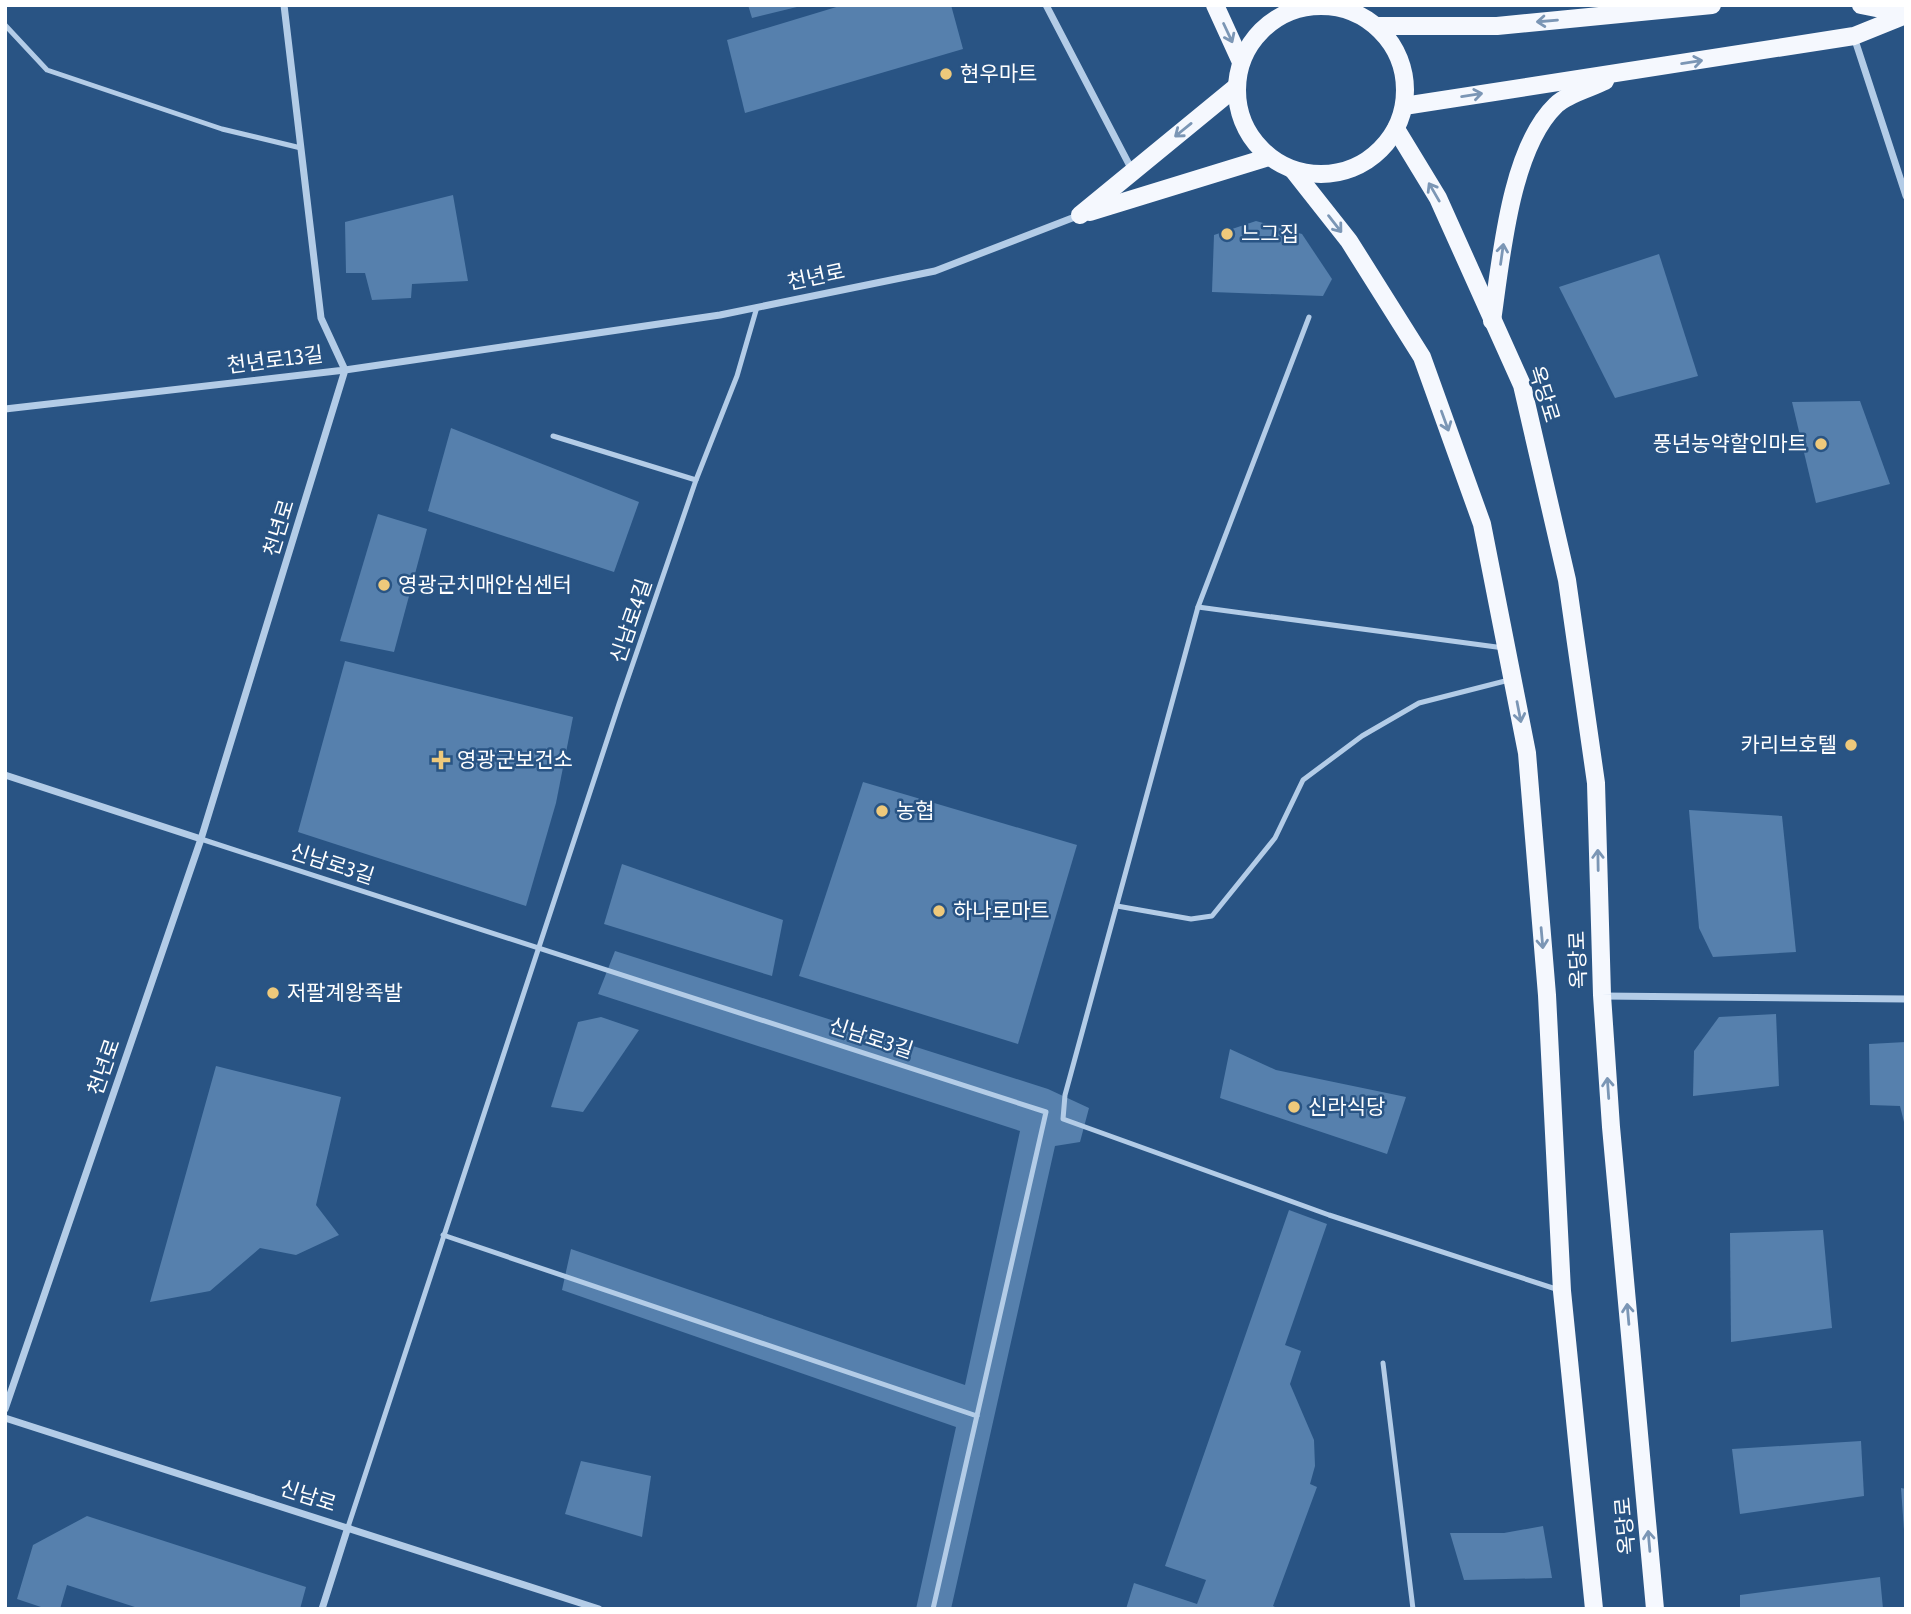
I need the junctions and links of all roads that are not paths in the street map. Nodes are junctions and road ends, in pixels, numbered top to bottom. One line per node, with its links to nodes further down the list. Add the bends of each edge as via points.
1 (284, 5): 16 (street, 천년로13길)
2 (1046, 5): 19 (street)
3 (1215, 5): 11 (main road, one-way to 11)
4 (1322, 5): 9 (main road, 옥당로, via 1351,11); 11 (main road, 옥당로, via 1273,20 1254,38)
5 (1712, 5): 9 (main road, one-way to 9, via 1497,26)
6 (1861, 5): 7 (main road)
7 (1906, 15): 10 (main road)
8 (5, 25): 16 (lane, via 47,70 222,129)
9 (1376, 26): 14 (main road, 옥당로, via 1402,62)
10 (1854, 36): 12 (main road, one-way to 10); 20 (street)
11 (1241, 62): 13 (main road, 옥당로)
12 (1625, 72): 14 (main road, one-way to 12); 24 (main road, one-way to 12, via 1506,222 1528,147 1557,104)
13 (1236, 87): 17 (main road, 옥당로, via 1251,138); 19 (main road, one-way to 19)
14 (1404, 106): 15 (main road, 옥당로)
15 (1396, 129): 18 (main road, 옥당로, via 1373,156 1341,172); 24 (main road, 옥당로, one-way to 15, via 1438,198)
16 (301, 148): 25 (street, 천년로13길, via 321,318)
17 (1269, 157): 18 (main road, 옥당로); 21 (main road)
18 (1293, 170): 30 (main road, 옥당로, one-way to 30, via 1349,241 1422,357 1482,524)
19 (1133, 172): 21 (main road)
20 (1906, 196)
21 (1080, 215): 22 (street, 천년로, via 935,271)
22 (757, 307): 25 (street, 천년로); 28 (lane, 신남로4길, via 737,376)
23 (1309, 317): 29 (lane)
24 (1492, 321): 36 (main road, 옥당로, one-way to 24, via 1596,783 1567,580 1522,385)
25 (345, 370): 26 (street, 천년로13길); 33 (street, 천년로)
26 (5, 409)
27 (553, 436): 28 (lane)
28 (696, 480): 35 (lane, 신남로4길)
29 (1198, 607): 30 (lane); 34 (lane)
30 (1507, 648): 31 (main road, 옥당로)
31 (1513, 679): 34 (lane, via 1419,703 1362,736 1303,780 1275,838 1212,916 1191,919); 41 (main road, 옥당로, one-way to 41, via 1527,753 1546,981)
32 (5, 775): 33 (street)
33 (201, 839): 35 (lane, 신남로3길); 43 (street, 천년로)
34 (1117, 906): 39 (lane, via 1065,1095)
35 (540, 946): 38 (lane, 신남로3길); 40 (lane, 신남로4길)
36 (1602, 996): 37 (street); 52 (main road, 옥당로, one-way to 36)
37 (1906, 999)
38 (1046, 1112): 39 (lane, 신남로3길); 44 (lane)
39 (1063, 1118): 41 (lane, via 1329,1215)
40 (443, 1235): 44 (lane); 46 (lane, 신남로4길)
41 (1562, 1291): 51 (main road, 옥당로)
42 (1382, 1363): 50 (lane)
43 (5, 1409)
44 (976, 1416): 49 (lane)
45 (5, 1418): 46 (street, 신남로)
46 (348, 1527): 47 (street); 48 (street, 신남로)
47 (322, 1609)
48 (599, 1609)
49 (933, 1609)
50 (1413, 1609)
51 (1594, 1609)
52 (1656, 1609)

